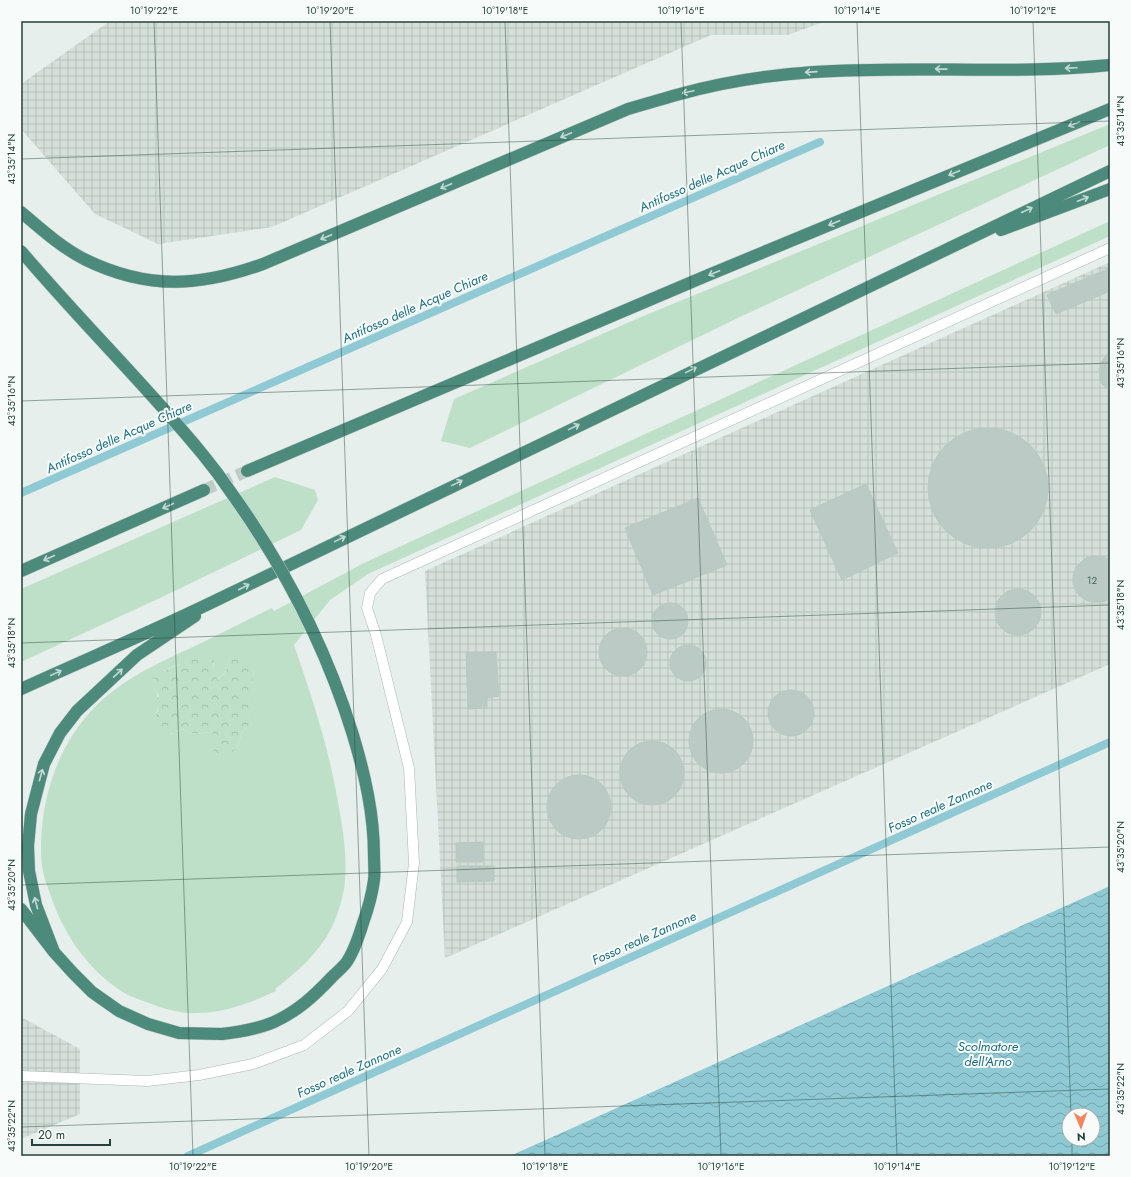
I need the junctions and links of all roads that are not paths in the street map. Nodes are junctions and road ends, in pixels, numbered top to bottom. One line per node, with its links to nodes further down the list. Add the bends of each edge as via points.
1 (1110, 65): 5 (highway, one-way to 5, via 1029,70 879,68 821,71 769,76 680,94 628,109 263,264 242,272 190,282 149,281 130,277 83,259)
2 (1110, 109): 9 (highway, one-way to 9, via 706,276)
3 (1110, 171): 8 (highway, one-way to 3)
4 (1110, 189): 8 (highway, one-way to 4)
5 (21, 212)
6 (1110, 248): 16 (lane, via 382,580 370,592 367,608 409,768 414,863 407,922 382,969 348,1011 304,1045 253,1064 199,1075 147,1081)
7 (21, 251): 15 (highway, bridge, via 205,456 250,519 286,576 312,626 344,708 366,782 373,829 374,878 369,906 346,963 299,1009 272,1023 245,1031 222,1034 179,1033 148,1024 119,1011 92,992)
8 (916, 263): 12 (highway, one-way to 8)
9 (248, 471)
10 (204, 490): 11 (highway, one-way to 11)
11 (21, 571)
12 (224, 596): 13 (highway, one-way to 12); 15 (highway, one-way to 12, via 36,905 29,871 31,814 44,764 60,733 77,711 137,655)
13 (21, 689)
14 (21, 909): 15 (highway)
15 (54, 952)
16 (21, 1076)

